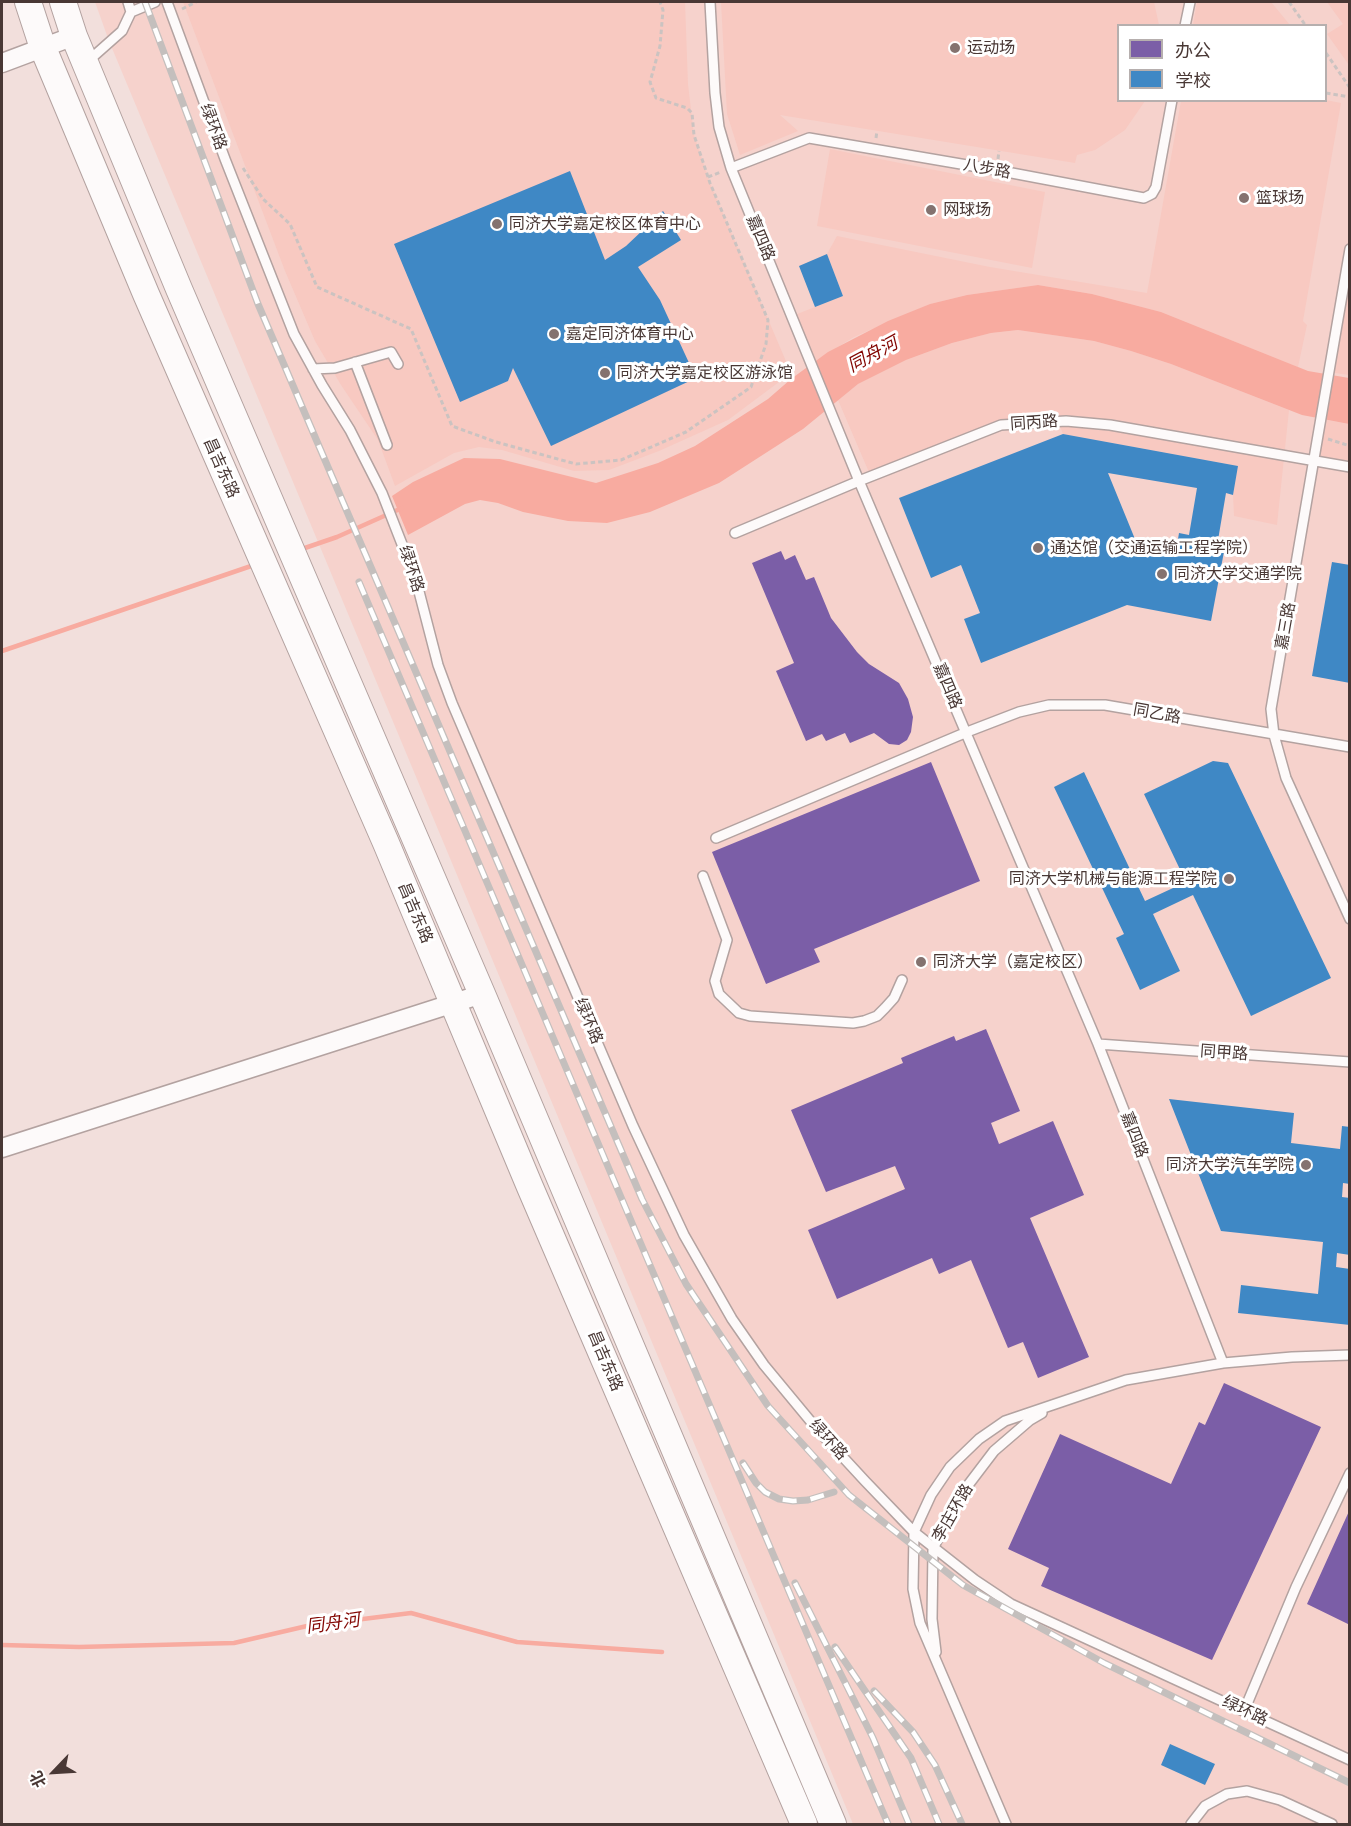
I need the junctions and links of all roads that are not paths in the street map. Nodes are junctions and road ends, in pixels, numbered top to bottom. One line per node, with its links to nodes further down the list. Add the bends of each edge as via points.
1 (28, 2): 11 (street, 昌吉东路)
2 (63, 2): 10 (street, 昌吉东路)
3 (128, 2): 8 (lane)
4 (155, 2): 8 (lane)
5 (167, 2): 19 (lane, 绿环路, via 294,334)
6 (710, 2): 15 (lane, 嘉四路, via 719,127)
7 (1190, 2): 9 (lane)
8 (131, 12): 13 (lane, via 122,31)
9 (1185, 24)
10 (74, 36): 11 (street); 13 (street, 昌吉东路)
11 (43, 48): 12 (street); 33 (street, 昌吉东路)
12 (2, 63)
13 (85, 63): 32 (street, 昌吉东路)
14 (1172, 102): 15 (lane, 八步路, via 1156,187 1144,198 809,138)
15 (731, 168): 23 (lane, 嘉四路)
16 (1350, 249): 21 (lane, 嘉三路)
17 (355, 362): 18 (lane, via 391,352); 19 (lane); 20 (lane)
18 (398, 364)
19 (313, 369): 41 (lane, 绿环路, via 382,493 416,580 452,703 633,1126 684,1235 732,1319 764,1365 817,1429)
20 (387, 445)
21 (1314, 461): 22 (lane, 同丙路); 23 (lane, 同丙路, via 1110,425 1066,421 1002,425); 26 (lane, 嘉三路, via 1271,710)
22 (1350, 467)
23 (859, 481): 24 (lane, 同丙路); 25 (lane, 嘉四路)
24 (735, 533)
25 (967, 732): 26 (lane, 同乙路, via 1020,712 1078,704 1105,705); 28 (lane, 同乙路); 34 (lane, 嘉四路)
26 (1274, 735): 27 (lane, 同乙路); 30 (lane, 嘉三路, via 1286,778)
27 (1350, 747)
28 (716, 838)
29 (703, 876): 31 (lane, via 727,940 715,981 719,994 739,1013 864,1021 885,1008)
30 (1350, 919)
31 (902, 980)
32 (482, 994): 33 (street); 47 (street, 昌吉东路)
33 (453, 1003): 36 (street); 46 (street, 昌吉东路)
34 (1098, 1044): 35 (lane, 同甲路); 38 (lane, 嘉四路)
35 (1350, 1062)
36 (2, 1148)
37 (1350, 1355): 38 (lane, 李庄环路)
38 (1223, 1363): 39 (lane, 李庄环路, via 1126,1380)
39 (1059, 1402): 41 (lane, 李庄环路, via 1005,1421 979,1439 950,1467 931,1495); 42 (lane, 李庄环路, via 1030,1420 994,1451 956,1502)
40 (1350, 1473): 44 (lane)
41 (914, 1532): 42 (lane, 绿环路); 43 (lane, 李庄环路, via 913,1589 920,1623)
42 (933, 1549): 43 (lane, 李庄环路, via 932,1619); 44 (lane, 绿环路, via 1011,1604)
43 (937, 1663): 48 (lane, 李庄环路)
44 (1244, 1711): 45 (lane, 绿环路)
45 (1350, 1760)
46 (804, 1824)
47 (833, 1824)
48 (1006, 1824)
49 (1191, 1824): 50 (lane, via 1205,1806 1227,1794 1247,1791 1280,1800)
50 (1332, 1824)

